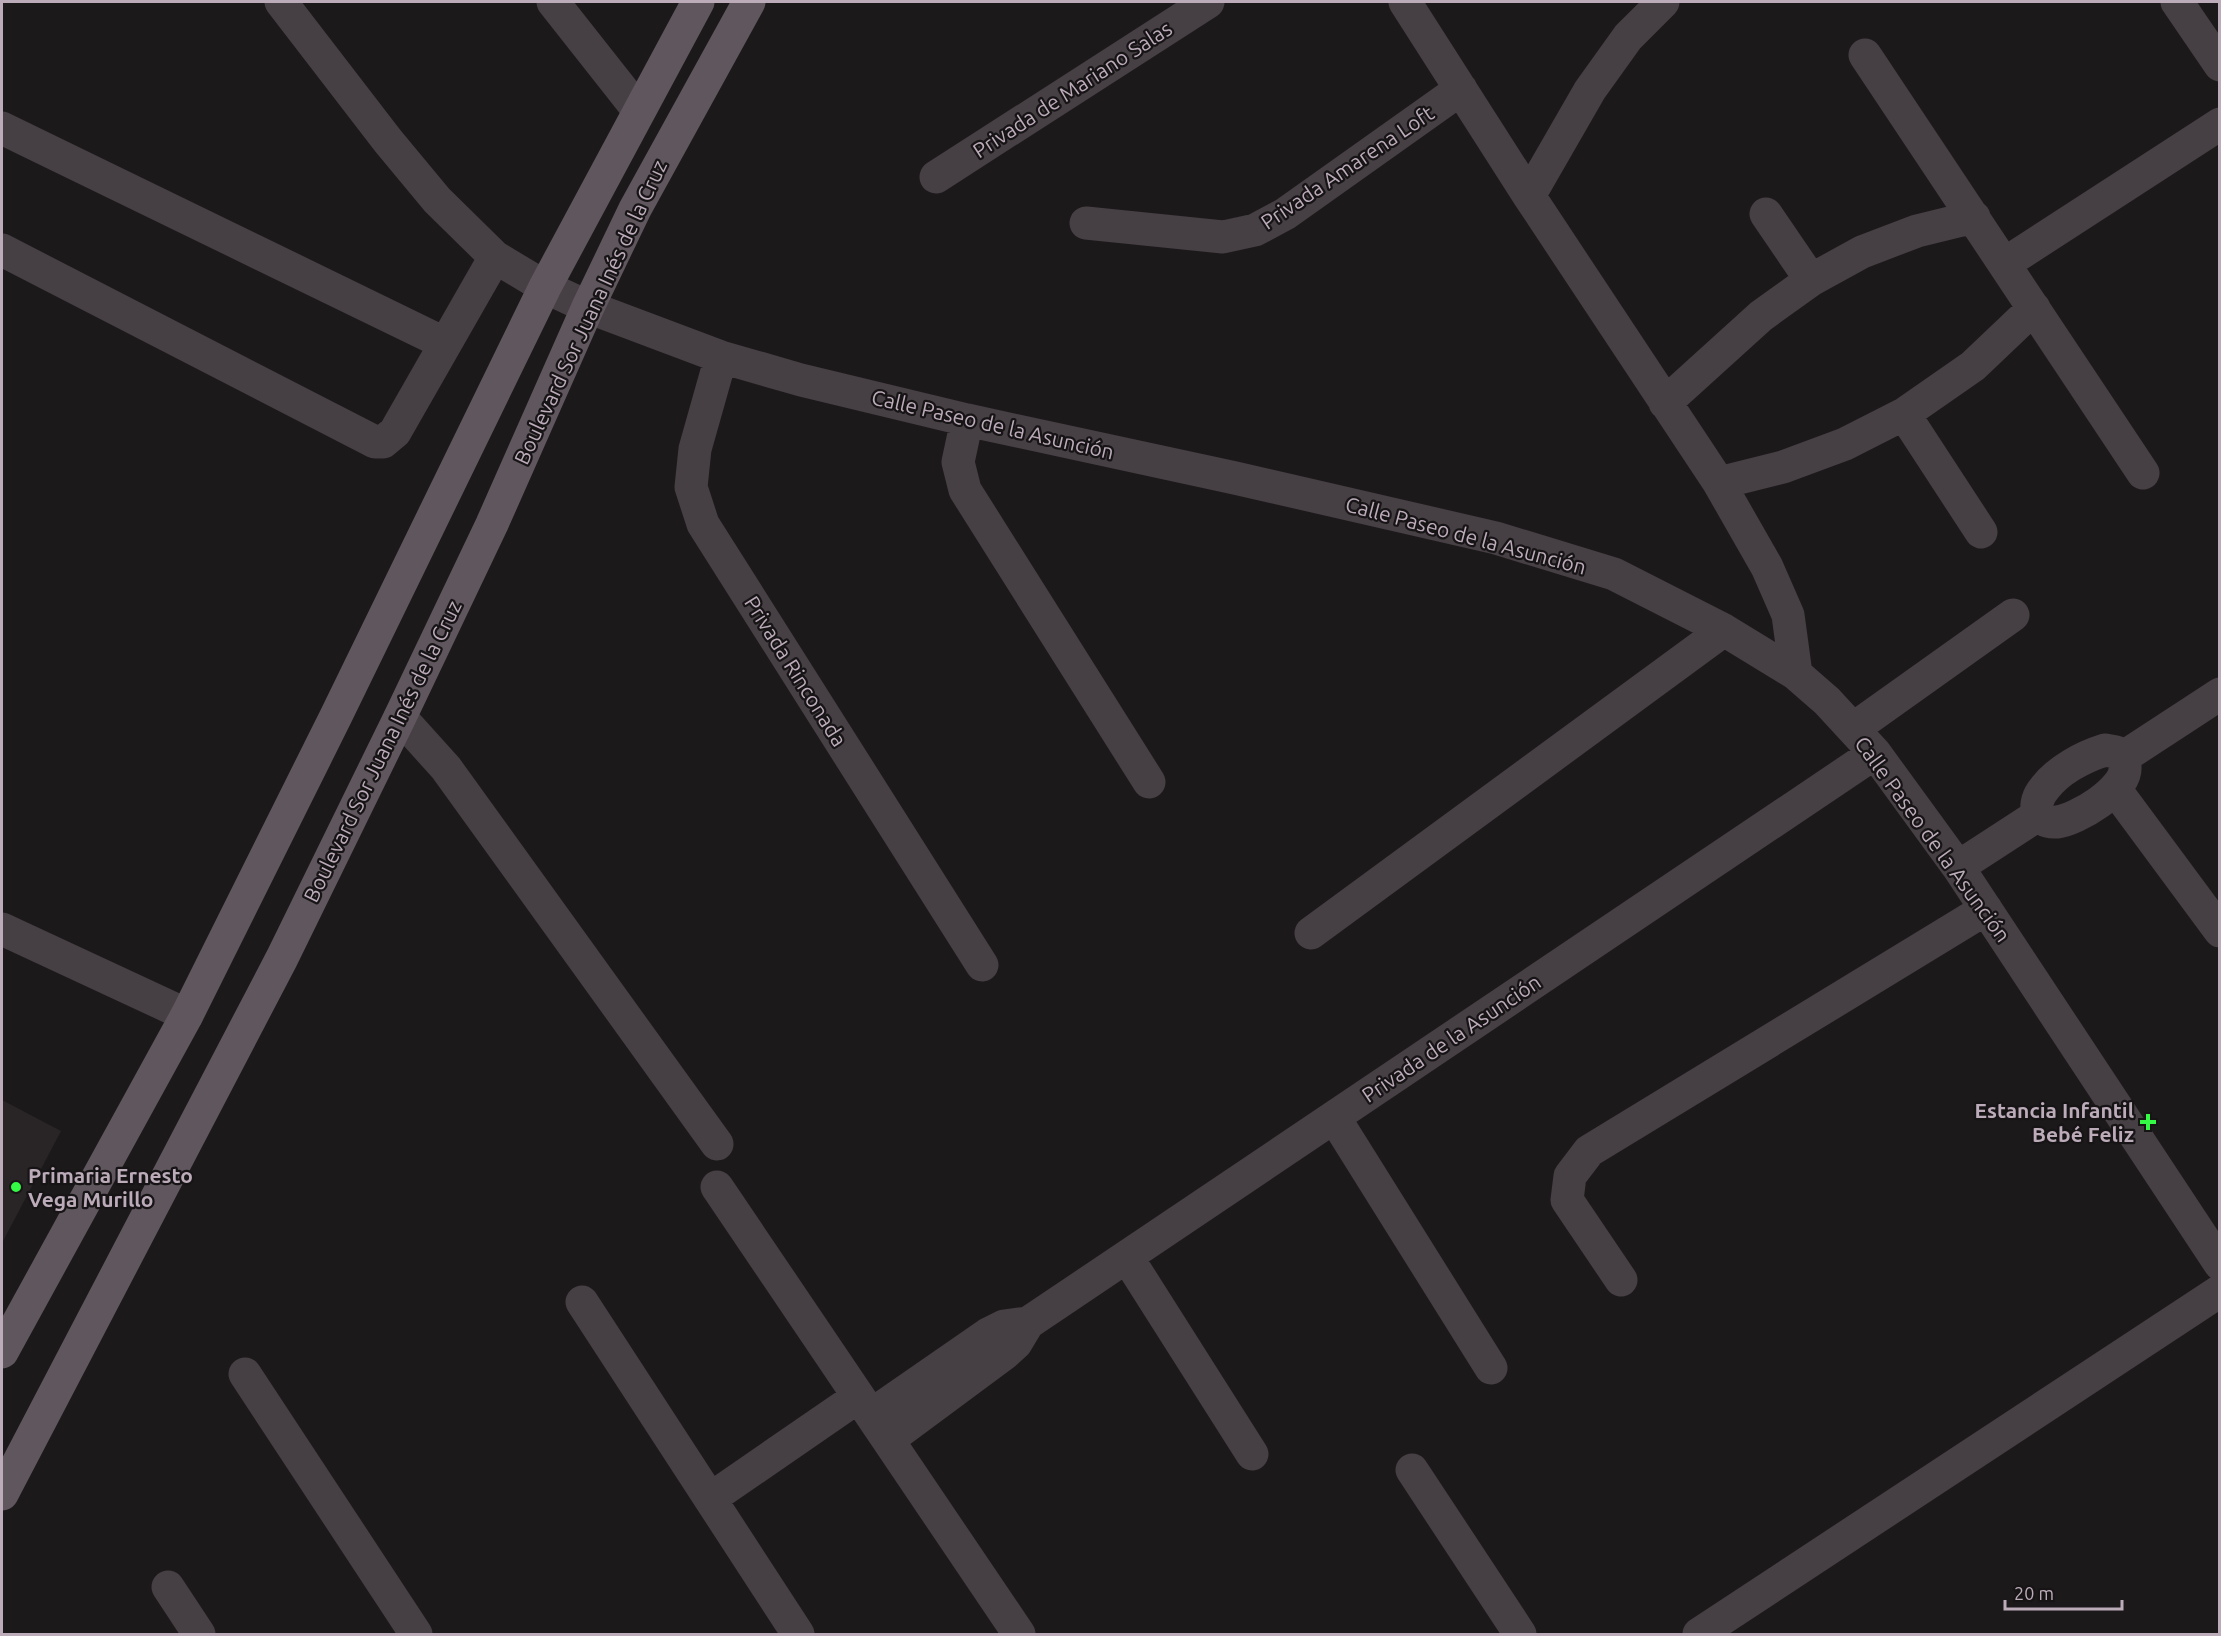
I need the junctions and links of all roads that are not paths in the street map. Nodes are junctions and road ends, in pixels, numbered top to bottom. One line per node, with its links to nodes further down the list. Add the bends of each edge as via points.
1 (281, 2): 21 (street, via 430,192)
2 (553, 2): 12 (street)
3 (698, 2): 12 (main road, Boulevard Sor Juana Inés de la Cruz)
4 (749, 2): 25 (main road, Boulevard Sor Juana Inés de la Cruz, via 635,208)
5 (1208, 2): 15 (street, Privada de Mariano Salas)
6 (1405, 2): 11 (street)
7 (1663, 2): 16 (street, via 1628,37 1590,90)
8 (2177, 2): 10 (street)
9 (1866, 55): 18 (street)
10 (2220, 65)
11 (1461, 89): 16 (street); 19 (street, Privada Amarena Loft, via 1285,214 1255,230 1223,237)
12 (639, 111): 24 (main road, Boulevard Sor Juana Inés de la Cruz)
13 (2220, 124): 22 (street)
14 (2, 128): 27 (street)
15 (936, 177)
16 (1529, 196): 29 (street)
17 (1766, 214): 23 (street)
18 (1974, 217): 22 (street); 23 (street, via 1917,231 1873,248)
19 (1086, 223)
20 (2, 250): 27 (street, via 375,442 383,442 394,432)
21 (495, 257): 24 (street); 27 (street)
22 (2004, 264): 26 (street)
23 (1811, 280): 29 (street, via 1761,316)
24 (545, 287): 25 (street); 52 (main road, Boulevard Sor Juana Inés de la Cruz)
25 (588, 307): 28 (street, Calle Paseo de la Asunción); 39 (main road, Boulevard Sor Juana Inés de la Cruz, via 492,524)
26 (2034, 309): 30 (street, via 1973,366); 32 (street)
27 (444, 343)
28 (721, 357): 31 (street, Calle Paseo de la Asunción); 51 (street, Privada Rinconada, via 695,449 691,487 703,524)
29 (1665, 403): 33 (street)
30 (1904, 414): 33 (street, via 1845,444 1783,467); 34 (street)
31 (967, 420): 36 (street, Calle Paseo de la Asunción, via 1496,538 1614,574); 43 (street, via 958,462 965,490)
32 (2143, 473)
33 (1719, 483): 37 (street, via 1767,567 1788,615)
34 (1981, 532)
35 (2013, 615): 40 (street)
36 (1724, 630): 37 (street, Calle Paseo de la Asunción); 50 (street)
37 (1796, 674): 40 (street, Calle Paseo de la Asunción)
38 (2220, 694): 42 (street)
39 (400, 717): 54 (street, via 446,768); 67 (main road, Boulevard Sor Juana Inés de la Cruz, via 282,958)
40 (1853, 729): 41 (street, Calle Paseo de la Asunción)
41 (1875, 753): 46 (street, Calle Paseo de la Asunción); 53 (street, Privada de la Asunción)
42 (2122, 758): 44 (street, via 2126,770); 45 (street, via 2105,750 2067,769 2038,796)
43 (1149, 782)
44 (2115, 789): 45 (street, via 2059,822 2046,822); 49 (street)
45 (2038, 815): 46 (street)
46 (1958, 867): 47 (street, Calle Paseo de la Asunción)
47 (1986, 909): 57 (street, Calle Paseo de la Asunción); 58 (street, via 1589,1151 1570,1176 1567,1200)
48 (2, 928): 52 (street)
49 (2220, 931)
50 (1311, 933)
51 (982, 965)
52 (187, 1015): 61 (main road, Boulevard Sor Juana Inés de la Cruz)
53 (1334, 1117): 56 (street, Privada de la Asunción); 62 (street)
54 (717, 1144)
55 (717, 1187): 64 (street)
56 (1126, 1257): 64 (street, Privada de la Asunción, via 1028,1323 1004,1354); 65 (street)
57 (2220, 1264)
58 (1621, 1280)
59 (2220, 1292): 75 (street)
60 (582, 1302): 68 (street)
61 (2, 1352)
62 (1491, 1368)
63 (245, 1374): 71 (street)
64 (872, 1417): 68 (street, Privada de la Asunción); 73 (street)
65 (1252, 1454)
66 (1412, 1470): 74 (street)
67 (2, 1494)
68 (710, 1499): 72 (street)
69 (168, 1587): 70 (street)
70 (199, 1635)
71 (416, 1635)
72 (798, 1635)
73 (1019, 1635)
74 (1520, 1635)
75 (1699, 1635)

